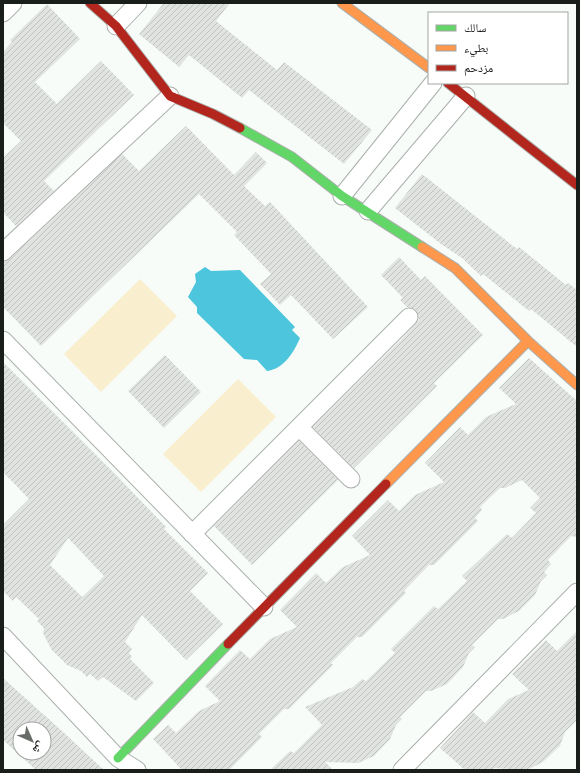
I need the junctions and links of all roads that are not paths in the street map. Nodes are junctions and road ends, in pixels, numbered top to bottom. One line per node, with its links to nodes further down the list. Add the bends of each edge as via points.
1 (13, 3): 5 (street)
2 (90, 3): 6 (street)
3 (138, 3): 6 (street)
4 (342, 3): 7 (street)
5 (3, 13)
6 (116, 26): 10 (street)
7 (428, 67)
8 (432, 84): 13 (street)
9 (449, 84): 11 (street)
10 (170, 96): 13 (street, via 213,114 292,157); 15 (street)
11 (466, 96): 12 (street); 14 (street)
12 (577, 185)
13 (342, 196): 14 (street)
14 (368, 211): 18 (street, via 455,268)
15 (3, 252)
16 (408, 317): 20 (street)
17 (3, 340): 22 (street)
18 (528, 340): 19 (street); 24 (street)
19 (577, 385)
20 (299, 427): 21 (street); 22 (street)
21 (352, 479)
22 (192, 534): 24 (street)
23 (577, 592): 28 (street)
24 (264, 607): 26 (street)
25 (3, 636): 26 (street)
26 (118, 758): 27 (street)
27 (137, 770)
28 (402, 770)

